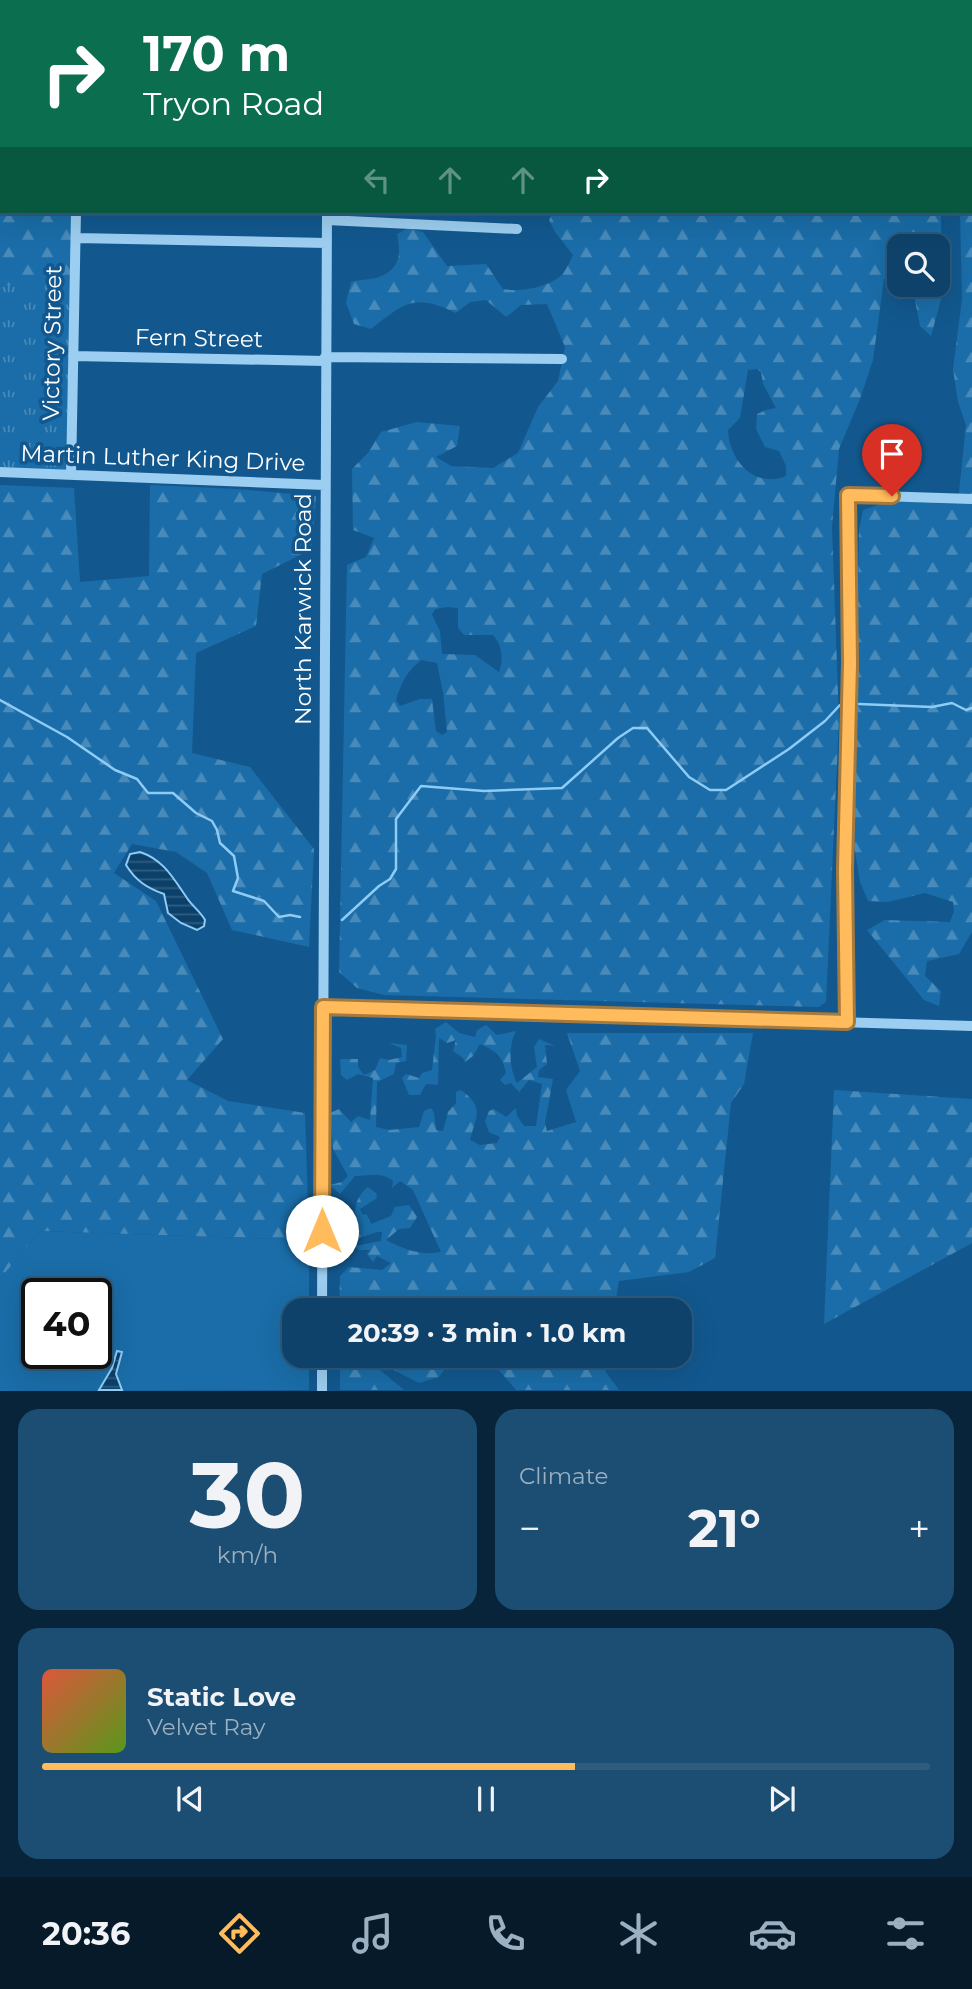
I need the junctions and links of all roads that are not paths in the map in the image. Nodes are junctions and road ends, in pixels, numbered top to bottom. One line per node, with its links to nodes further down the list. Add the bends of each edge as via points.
1 (76, 214): 4 (street, Victory Street)
2 (327, 216): 3 (street); 5 (street, North Karwick Road)
3 (517, 229)
4 (76, 238): 5 (street); 6 (street, Victory Street)
5 (327, 243): 7 (street, North Karwick Road)
6 (73, 356): 7 (street, Fern Street); 10 (street, Victory Street)
7 (325, 359): 8 (street, Fern Street); 11 (street, North Karwick Road)
8 (562, 359)
9 (0, 472): 10 (street, Martin Luther King Drive)
10 (71, 475): 11 (street, Martin Luther King Drive)
11 (325, 485): 13 (street, North Karwick Road)
12 (972, 499): 14 (street, via 848,495)
13 (323, 1007): 14 (street); 16 (street, North Karwick Road)
14 (847, 1022): 15 (street)
15 (972, 1026)
16 (322, 1298)
17 (322, 1368): 18 (street)
18 (322, 1391)

